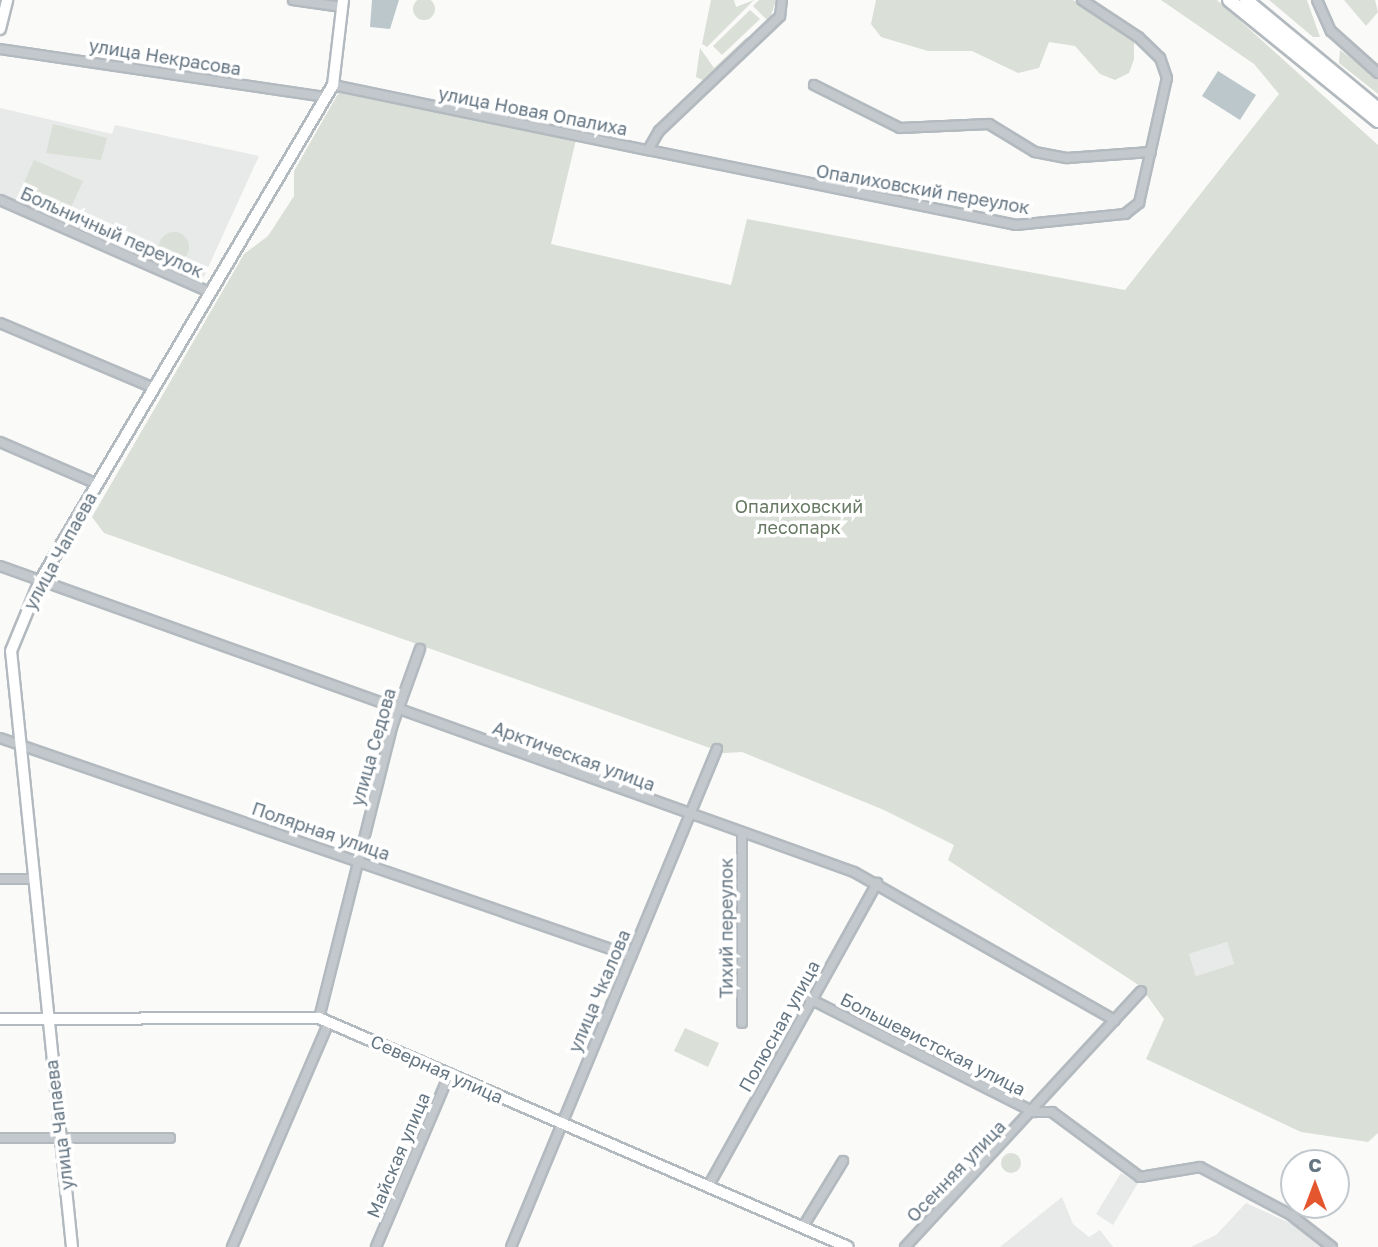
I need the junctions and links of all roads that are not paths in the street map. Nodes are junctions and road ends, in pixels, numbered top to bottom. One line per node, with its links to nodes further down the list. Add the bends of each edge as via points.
1 (6, 0): 9 (street)
2 (293, 0): 8 (street)
3 (782, 0): 17 (street, улица Новая Опалиха, via 780,16 659,131)
4 (1082, 0): 18 (street, Опалиховский переулок, via 1123,25 1165,69)
5 (1229, 0): 16 (main road)
6 (1246, 0): 15 (main road)
7 (1317, 0): 11 (street, via 1331,32)
8 (342, 4): 12 (street, улица Чапаева)
9 (0, 29)
10 (0, 48): 14 (street, улица Некрасова)
11 (1378, 74)
12 (333, 85): 14 (street, улица Чапаева); 17 (street, улица Новая Опалиха)
13 (814, 85): 18 (street, via 900,128 989,124 1049,156)
14 (325, 97): 20 (street, улица Чапаева)
15 (1378, 109)
16 (1378, 121)
17 (648, 150): 18 (street, Опалиховский переулок, via 1026,226 1133,211)
18 (1151, 152)
19 (0, 200): 20 (street, Больничный переулок)
20 (210, 292): 22 (street, улица Чапаева)
21 (0, 323): 22 (street)
22 (154, 388): 24 (street, улица Чапаева)
23 (0, 442): 24 (street)
24 (97, 484): 26 (street, улица Чапаева)
25 (0, 566): 26 (street, Арктическая улица)
26 (40, 581): 28 (street, Арктическая улица); 30 (street, улица Чапаева, via 11,651)
27 (420, 649): 28 (street, улица Седова)
28 (398, 709): 32 (street, Арктическая улица); 34 (street, улица Седова)
29 (0, 738): 30 (street, Полярная улица)
30 (18, 744): 34 (street, Полярная улица); 36 (street, улица Чапаева)
31 (717, 749): 32 (street, улица Чкалова)
32 (695, 817): 33 (street, Арктическая улица); 38 (street, улица Чкалова)
33 (742, 833): 37 (street, Арктическая улица); 45 (street, Тихий переулок)
34 (359, 860): 38 (street, Полярная улица); 43 (street, улица Седова)
35 (0, 879): 36 (street)
36 (33, 879): 41 (street, улица Чапаева)
37 (877, 883): 40 (street, Полюсная улица); 44 (street, Арктическая улица)
38 (631, 956): 48 (street, улица Чкалова)
39 (1141, 991): 44 (street, Осенняя улица)
40 (810, 999): 47 (street, Большевистская улица); 53 (street, Полюсная улица)
41 (47, 1018): 42 (street, Северная улица); 43 (street, Северная улица); 50 (street, улица Чапаева)
42 (0, 1019)
43 (324, 1020): 46 (street, Северная улица); 56 (street, улица Седова)
44 (1115, 1020): 47 (street, Осенняя улица)
45 (742, 1023)
46 (449, 1075): 48 (street, Северная улица); 57 (street, Майская улица)
47 (1034, 1112): 60 (street, Осенняя улица); 61 (street, Большевистская улица, via 1052,1112 1140,1177 1206,1169 1291,1215)
48 (559, 1123): 53 (street, Северная улица); 58 (street, улица Чкалова)
49 (0, 1138): 50 (street)
50 (61, 1138): 51 (street); 55 (street, улица Чапаева)
51 (170, 1138)
52 (843, 1161): 54 (street)
53 (709, 1185): 54 (street, Северная улица)
54 (804, 1225): 59 (street, Северная улица)
55 (72, 1247)
56 (232, 1247)
57 (376, 1247)
58 (512, 1247)
59 (848, 1247)
60 (905, 1247)
61 (1332, 1247)

